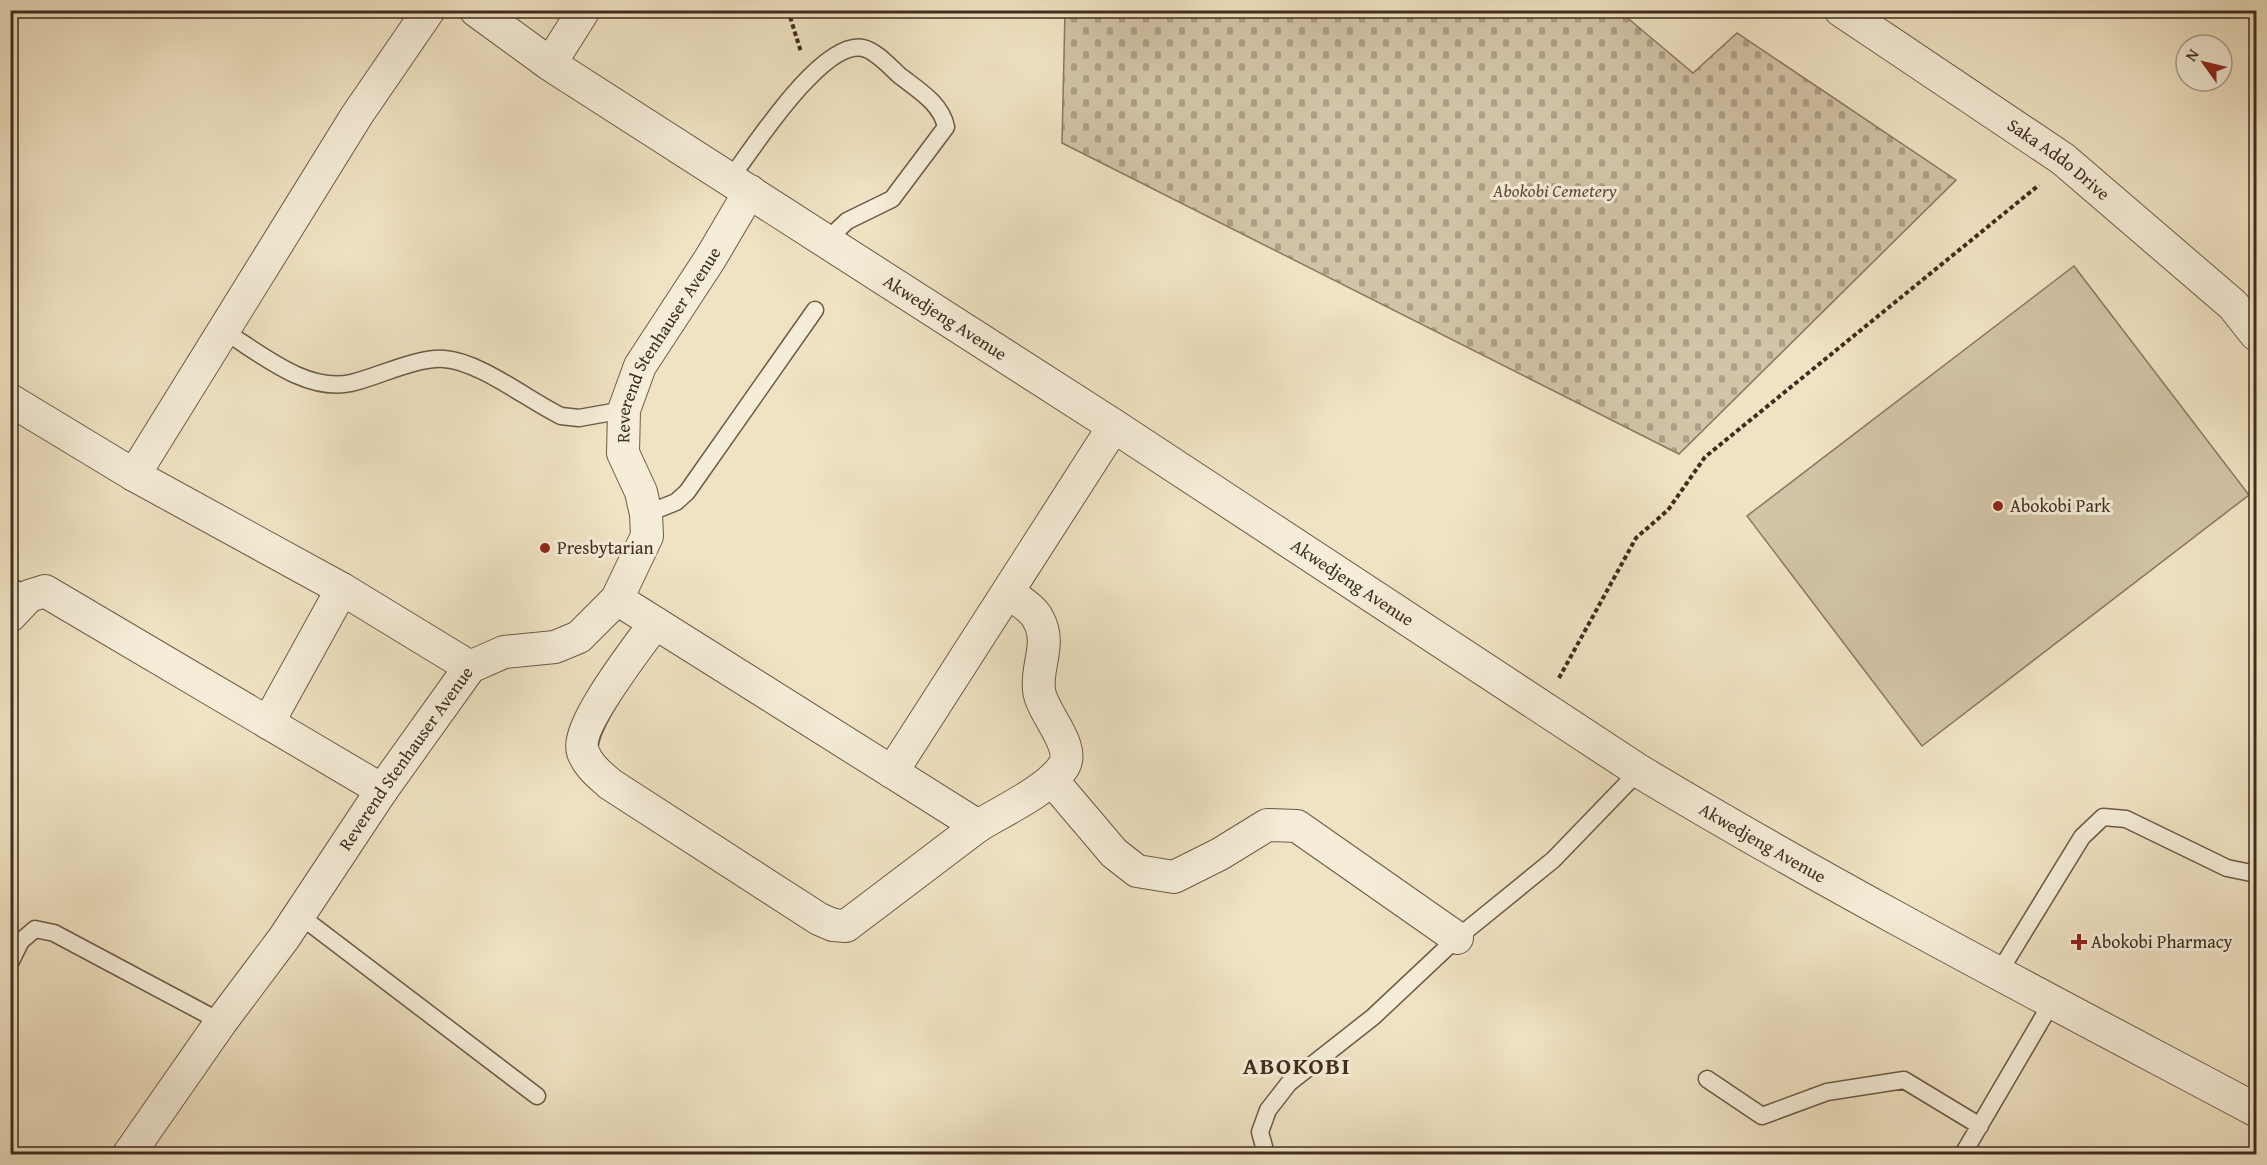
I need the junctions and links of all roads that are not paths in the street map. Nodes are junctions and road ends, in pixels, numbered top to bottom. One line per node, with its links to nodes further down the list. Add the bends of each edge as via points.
1 (429, 10): 9 (street, via 357,115)
2 (476, 10): 5 (street, Akwedjeng Avenue)
3 (584, 10): 5 (street)
4 (1841, 11): 10 (street, Saka Addo Drive, via 2063,159 2232,305)
5 (550, 64): 6 (street, Akwedjeng Avenue)
6 (740, 185): 7 (street, Akwedjeng Avenue); 7 (lane, via 808,76 853,48 864,48 943,112 946,127 892,200 847,221); 12 (street, Reverend Stenhauser Avenue, via 710,259 640,366)
7 (826, 240): 13 (street, Akwedjeng Avenue)
8 (815, 310): 15 (lane, via 687,492 676,502)
9 (224, 331): 12 (lane, via 304,379 331,385 441,358 464,362 561,416 579,418); 14 (street)
10 (2256, 334)
11 (10, 400): 14 (street)
12 (624, 410): 15 (street, Reverend Stenhauser Avenue, via 622,453 641,492)
13 (1114, 426): 17 (street); 23 (street, Akwedjeng Avenue)
14 (134, 475): 16 (street)
15 (646, 514): 19 (street, Reverend Stenhauser Avenue, via 647,536)
16 (342, 589): 21 (street); 22 (street)
17 (1008, 592): 24 (street); 25 (street, via 1038,617 1045,640 1039,690 1066,746 1065,763)
18 (17, 599): 22 (street, via 45,591)
19 (617, 599): 20 (street); 21 (street, Reverend Stenhauser Avenue, via 579,637 555,647 504,652)
20 (654, 623): 24 (street); 27 (street, via 590,718 582,737 582,751 610,784 819,919 846,926)
21 (470, 667): 26 (street, Reverend Stenhauser Avenue)
22 (268, 723): 26 (street)
23 (1639, 771): 30 (lane, via 1553,860); 32 (street, Akwedjeng Avenue)
24 (892, 772): 27 (street)
25 (1052, 780): 27 (street); 30 (street, via 1114,854 1137,871 1174,877 1267,825 1297,826)
26 (382, 790): 29 (street, Reverend Stenhauser Avenue)
27 (978, 826)
28 (2256, 874): 32 (lane, via 2227,868 2126,819 2103,816 2082,837)
29 (299, 915): 34 (street, Reverend Stenhauser Avenue); 36 (lane)
30 (1457, 938): 40 (lane, via 1373,1017 1289,1083 1268,1110 1260,1132)
31 (10, 963): 34 (lane, via 21,941 35,929 54,933)
32 (1998, 974): 33 (street, Akwedjeng Avenue)
33 (2052, 1002): 37 (street, Akwedjeng Avenue); 38 (lane)
34 (221, 1022): 39 (street, Reverend Stenhauser Avenue)
35 (1707, 1079): 38 (lane, via 1762,1116 1827,1092 1904,1080)
36 (537, 1096)
37 (2256, 1110)
38 (1980, 1126): 41 (lane)
39 (129, 1155)
40 (1266, 1155)
41 (1963, 1155)

